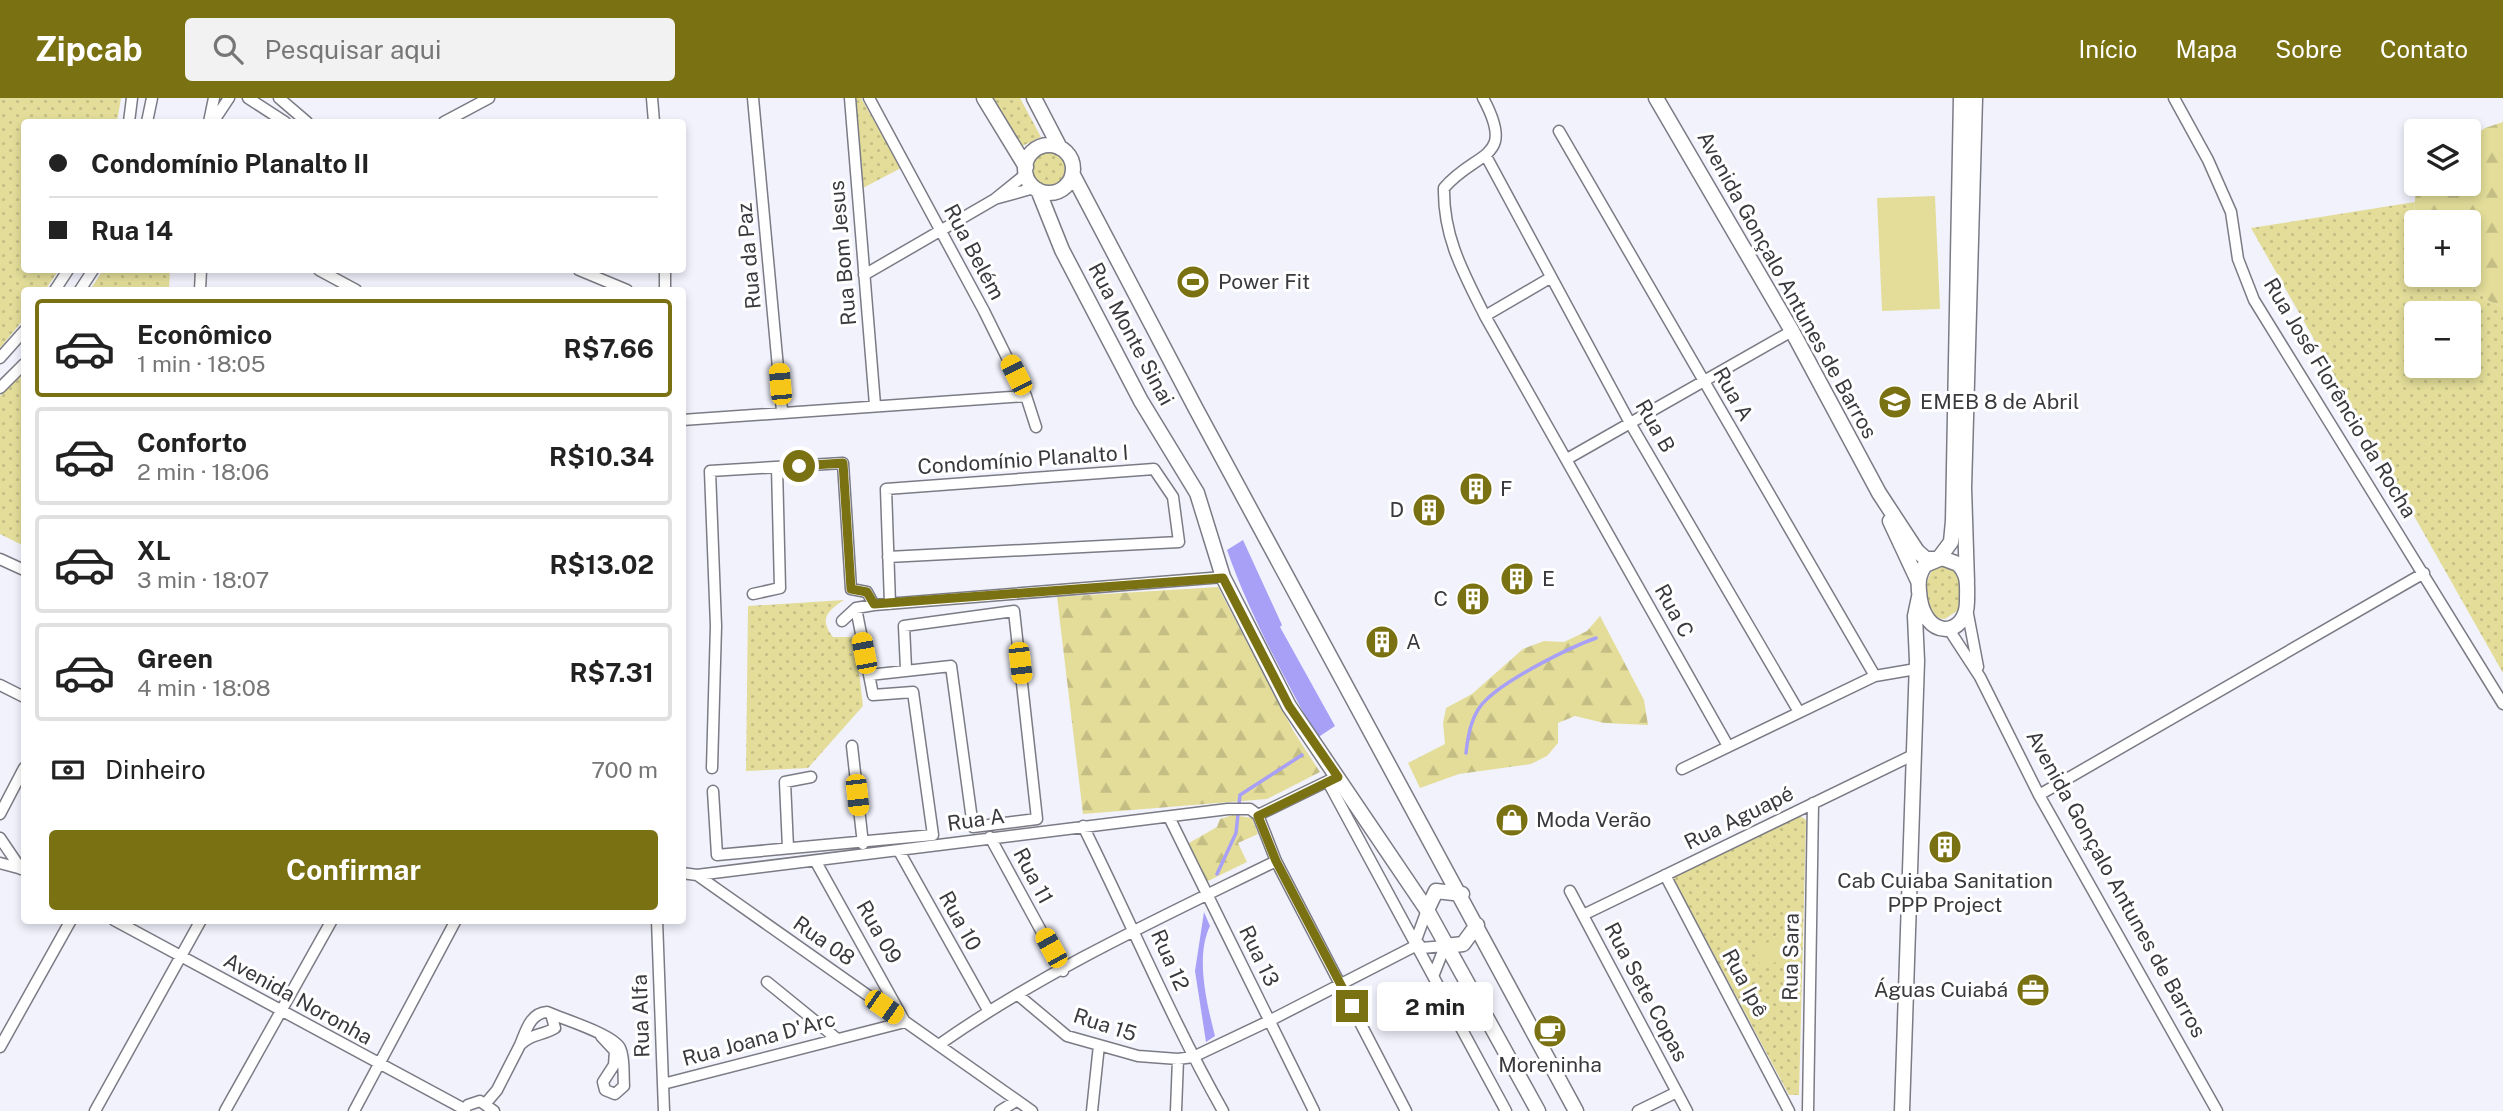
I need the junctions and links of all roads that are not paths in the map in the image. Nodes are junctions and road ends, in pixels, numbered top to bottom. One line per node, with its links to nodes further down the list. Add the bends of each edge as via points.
1 (132, 98): 19 (street)
2 (152, 98): 20 (street)
3 (214, 98): 21 (street)
4 (229, 98): 22 (street)
5 (249, 98): 23 (street)
6 (489, 98): 25 (street)
7 (652, 98): 26 (street)
8 (753, 98): 50 (street, Rua da Paz)
9 (850, 98): 37 (street, Rua Bom Jesus)
10 (869, 98): 34 (street, Rua Belém)
11 (984, 98): 30 (main road)
12 (1034, 98): 28 (main road)
13 (1483, 98): 29 (street, via 1497,129)
14 (1656, 98): 42 (main road, Avenida Gonçalo Antunes de Barros)
15 (1961, 98): 59 (main road, via 1953,521 1948,547)
16 (1975, 98): 64 (main road, via 1964,488)
17 (2174, 98): 61 (street, Rua José Florêncio da Rocha, via 2231,212 2238,259 2254,300)
18 (282, 100): 24 (street)
19 (128, 119)
20 (148, 119)
21 (211, 119)
22 (213, 119)
23 (280, 119)
24 (304, 119)
25 (450, 119)
26 (654, 119)
27 (1559, 131): 46 (street, Rua A)
28 (1060, 148): 30 (main road, via 1048,145 1037,149 1029,157); 31 (main road, via 1072,162)
29 (1486, 156): 38 (street, Rua B); 41 (street, Rua C, via 1444,188 1443,211 1452,251)
30 (1026, 171): 32 (main road); 33 (street)
31 (1073, 175): 32 (main road, via 1060,191); 112 (main road)
32 (1036, 189): 33 (street); 62 (main road, Rua Monte Sinai, via 1062,250 1141,401 1197,493)
33 (995, 199): 34 (street)
34 (941, 231): 37 (street); 48 (street, Rua Belém)
35 (325, 273): 39 (street)
36 (586, 273): 40 (street)
37 (864, 275): 49 (street, Rua Bom Jesus)
38 (1550, 278): 41 (street); 52 (street, Rua B)
39 (350, 287)
40 (620, 287)
41 (1486, 316): 54 (street, Rua C)
42 (1792, 331): 46 (street); 56 (main road, Avenida Gonçalo Antunes de Barros)
43 (21, 334): 44 (street)
44 (0, 358)
45 (21, 367): 47 (street)
46 (1704, 382): 52 (street); 76 (street, Rua A)
47 (0, 388)
48 (1026, 396): 49 (street); 53 (street, Rua Belém)
49 (875, 405): 50 (street)
50 (782, 411): 51 (street)
51 (686, 420)
52 (1630, 423): 54 (street); 81 (street, Rua B)
53 (1036, 427)
54 (1567, 459): 83 (street, Rua C)
55 (777, 467): 65 (street, via 780,588); 67 (street, via 843,463 851,589 867,592); 85 (street, via 710,471 716,626)
56 (1880, 493): 59 (main road, Avenida Gonçalo Antunes de Barros, via 1917,551 1926,559); 63 (main road, Avenida Gonçalo Antunes de Barros)
57 (888, 557): 57 (street, Condomínio Planalto I, via 886,489 1154,469 1173,497 1179,542); 68 (street, Condomínio Planalto I)
58 (0, 559): 60 (street)
59 (1938, 559): 63 (main road, via 1924,567); 64 (main road, via 1958,564)
60 (21, 569)
61 (2424, 573): 80 (street, Rua José Florêncio da Rocha); 91 (street)
62 (1223, 578): 68 (street); 89 (main road, Rua Monte Sinai, via 1289,706)
63 (1918, 581): 66 (main road)
64 (1967, 582): 70 (main road)
65 (753, 594)
66 (1919, 597): 72 (main road, via 1922,615); 73 (main road)
67 (874, 604): 68 (street); 69 (street)
68 (890, 604)
69 (856, 608): 71 (street); 75 (street)
70 (1967, 609): 72 (main road, via 1961,621); 77 (street, Avenida Gonçalo Antunes de Barros)
71 (842, 621)
72 (1942, 627): 73 (main road, via 1923,641); 77 (street, Avenida Gonçalo Antunes de Barros)
73 (1917, 665): 76 (street); 84 (main road)
74 (906, 669): 74 (street, via 951,666 973,827 1037,819 1014,611 904,626); 75 (street)
75 (869, 675): 99 (street, via 873,695 912,692 933,835)
76 (1875, 676): 81 (street)
77 (1980, 677): 91 (street, Avenida Gonçalo Antunes de Barros)
78 (0, 685): 79 (street)
79 (21, 696)
80 (2503, 704)
81 (1799, 712): 83 (street)
82 (852, 746): 99 (street)
83 (1728, 746): 86 (street)
84 (1913, 755): 92 (street, Rua Aguapé); 170 (main road)
85 (712, 768)
86 (1682, 769)
87 (21, 773): 93 (street)
88 (811, 778): 100 (street, via 785,782)
89 (1333, 779): 94 (street); 113 (main road, Rua Monte Sinai); 123 (street, via 1375,871)
90 (713, 791): 100 (street, via 717,855)
91 (2039, 795): 171 (street, Avenida Gonçalo Antunes de Barros)
92 (1813, 803): 109 (street, Rua Aguapé); 169 (street, Rua Sara)
93 (1, 810)
94 (1254, 812): 95 (street, Rua A, via 1228,810); 102 (street)
95 (1169, 817): 96 (street, Rua A); 111 (street, Rua 13)
96 (1083, 825): 97 (street, Rua A); 122 (street, Rua 12)
97 (990, 837): 101 (street, Rua A); 126 (street, Rua 11)
98 (0, 838): 105 (street)
99 (863, 844): 100 (street)
100 (788, 848)
101 (899, 851): 103 (street, Rua A); 131 (street, Rua 10)
102 (1276, 861): 111 (street); 129 (street)
103 (816, 862): 108 (street, Rua A); 136 (street, Rua 09)
104 (0, 863): 106 (street)
105 (21, 867)
106 (21, 869)
107 (686, 874): 108 (street)
108 (697, 875): 136 (street, Rua 08)
109 (1665, 875): 114 (street, Rua Aguapé); 168 (street, Rua Ipê)
110 (1570, 891): 114 (street, Rua Sete Copas)
111 (1206, 894): 122 (street); 135 (street, Rua 13)
112 (1462, 894): 113 (main road, via 1436,891); 121 (main road)
113 (1427, 910): 123 (street); 124 (main road)
114 (1583, 915): 148 (street, Rua Sete Copas)
115 (69, 924): 143 (street)
116 (121, 924): 125 (street, Avenida Noronha)
117 (199, 924): 125 (street)
118 (330, 924): 132 (street)
119 (454, 924): 146 (street)
120 (657, 924): 147 (street, Rua Alfa)
121 (1477, 925): 124 (main road, via 1463,944); 165 (main road)
122 (1136, 931): 126 (street); 144 (street, Rua 12)
123 (1419, 944): 124 (street); 127 (street); 129 (street)
124 (1445, 946): 127 (street); 164 (main road)
125 (182, 957): 132 (street, Avenida Noronha); 152 (street)
126 (1063, 971): 130 (street)
127 (1434, 974): 163 (street)
128 (767, 982): 139 (street)
129 (1341, 985): 135 (street); 162 (street)
130 (1018, 995): 131 (street); 142 (street, Rua 15, via 1067,1036)
131 (988, 1010): 140 (street)
132 (280, 1011): 146 (street, Avenida Noronha); 153 (street)
133 (551, 1014): 134 (street); 137 (street); 141 (street, via 542,1012 534,1017)
134 (575, 1021): 137 (street); 138 (street)
135 (1269, 1021): 144 (street, Rua 15); 161 (street, Rua 13)
136 (905, 1022): 139 (street, Rua Joana D'Arc); 140 (street, Rua 08)
137 (555, 1028): 141 (street, via 530,1035)
138 (601, 1035): 138 (street, via 615,1051 614,1065 603,1082 606,1090 615,1094 624,1086 622,1051)
139 (836, 1038): 147 (street, Rua Joana D'Arc)
140 (940, 1044): 149 (street, Rua 08)
141 (520, 1045): 150 (street)
142 (1099, 1045): 145 (street, Rua 15, via 1138,1056); 158 (street)
143 (0, 1047)
144 (1193, 1057): 145 (street, Rua 15); 160 (street, Rua 12)
145 (1178, 1059): 159 (street)
146 (379, 1065): 151 (street, Avenida Noronha); 154 (street)
147 (663, 1084): 155 (street, Rua Alfa)
148 (1677, 1092): 166 (street); 167 (street, Rua Sete Copas)
149 (1016, 1101): 156 (street); 157 (street, Rua 08)
150 (490, 1107): 151 (street, Avenida Noronha, via 474,1102)
151 (464, 1110)
152 (94, 1111)
153 (225, 1111)
154 (354, 1111)
155 (664, 1111)
156 (1000, 1111)
157 (1032, 1111)
158 (1092, 1111)
159 (1176, 1111)
160 (1223, 1111)
161 (1314, 1111)
162 (1406, 1111)
163 (1506, 1111)
164 (1538, 1111)
165 (1576, 1111)
166 (1638, 1111)
167 (1687, 1111)
168 (1789, 1111)
169 (1808, 1111)
170 (1902, 1111)
171 (2217, 1111)

